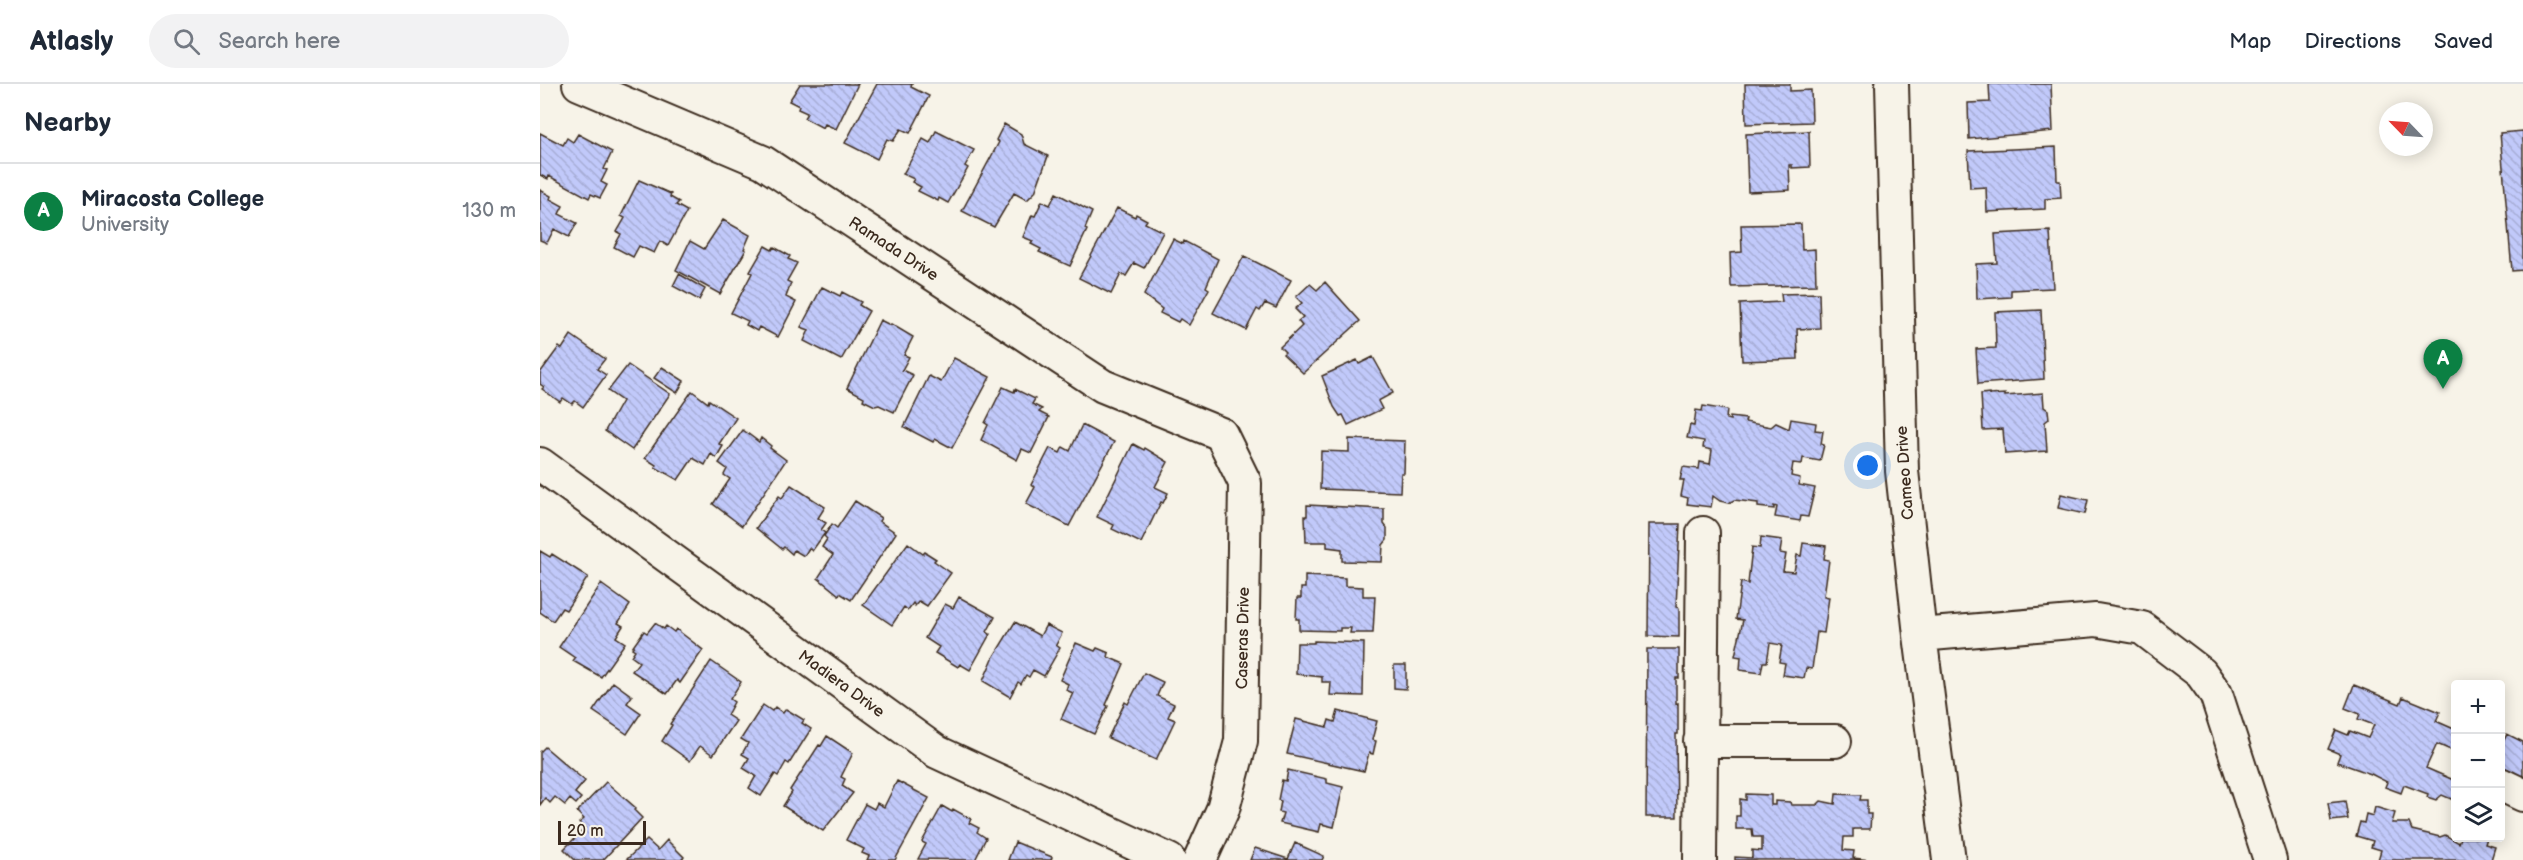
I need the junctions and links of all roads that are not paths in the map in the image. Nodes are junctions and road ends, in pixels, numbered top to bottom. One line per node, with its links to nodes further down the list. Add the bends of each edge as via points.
1 (579, 84): 3 (street, Ramada Drive, via 763,162 1103,386)
2 (1892, 84): 6 (street, Cameo Drive, via 1902,471)
3 (1202, 425): 12 (street, Caseras Drive, via 1221,434 1245,483 1240,741 1223,809)
4 (540, 464): 11 (street, Madiera Drive, via 937,752)
5 (1703, 533): 7 (street)
6 (1920, 635): 14 (street, Cameo Drive); 15 (street, via 2096,620 2142,628 2201,673 2216,694)
7 (1701, 741): 8 (street); 13 (street)
8 (1835, 741)
9 (2505, 786): 10 (street)
10 (2523, 795)
11 (1169, 860)
12 (1200, 860)
13 (1700, 860)
14 (1949, 860)
15 (2270, 860)

